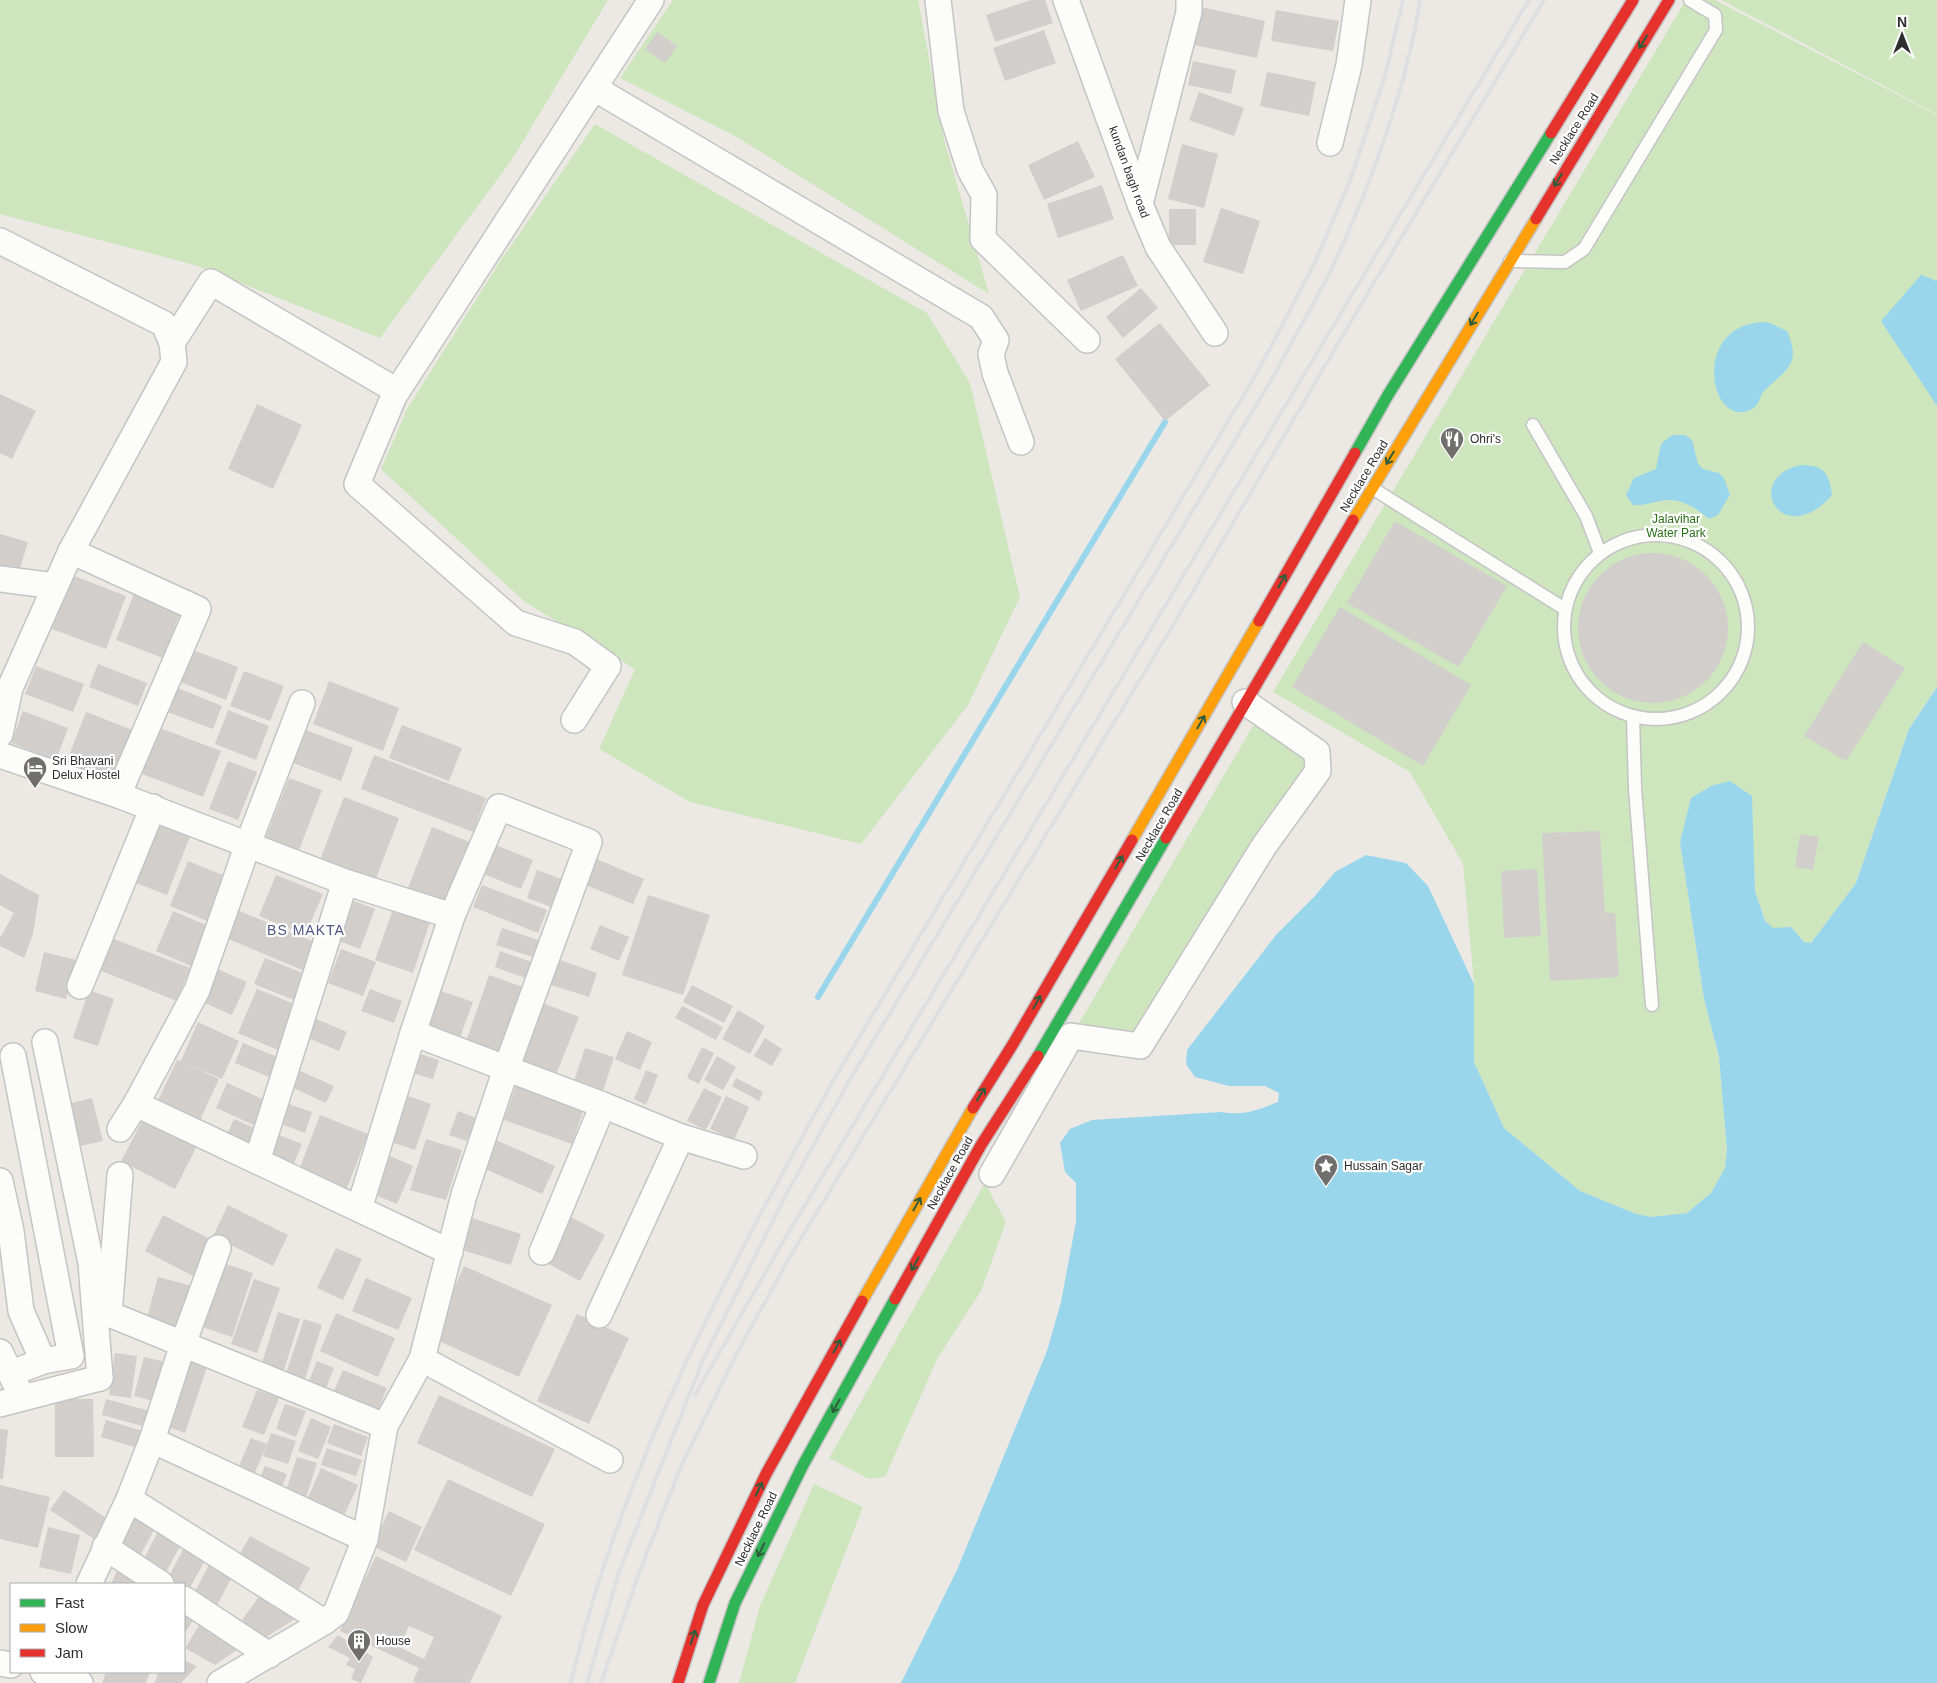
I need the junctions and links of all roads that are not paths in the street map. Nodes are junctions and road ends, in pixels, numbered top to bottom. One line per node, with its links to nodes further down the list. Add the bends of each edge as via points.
1 (651, 0): 9 (street)
2 (938, 0): 17 (street, via 951,112 970,170 984,195 983,239)
3 (1066, 0): 11 (street, kundan bagh road)
4 (1189, 0): 11 (street, via 1189,12)
5 (1358, 0): 10 (street, via 1349,65)
6 (1633, 0): 14 (main road, Necklace Road)
7 (1669, 0): 13 (main road, Necklace Road, one-way to 13)
8 (1690, 0): 13 (lane, via 1715,15 1716,30 1584,249 1565,262)
9 (594, 88): 19 (street); 21 (street, via 981,317 996,340 991,354 995,373)
10 (1330, 143)
11 (1140, 204): 16 (street, kundan bagh road, via 1158,247)
12 (0, 241): 18 (street, via 164,324)
13 (1509, 261): 15 (main road, Necklace Road)
14 (1456, 284): 15 (main road); 80 (main road, Necklace Road, one-way to 14, via 703,1605 766,1474 955,1136 1013,1044)
15 (1477, 297): 22 (main road, Necklace Road, one-way to 22)
16 (1215, 333)
17 (1087, 340)
18 (172, 343): 19 (street, via 211,282); 23 (street, via 174,362)
19 (396, 391): 31 (street, via 357,484 516,623 575,642 608,666)
20 (1533, 425): 24 (lane, via 1586,516)
21 (1021, 442)
22 (1372, 488): 27 (lane); 28 (main road, Necklace Road)
23 (71, 550): 26 (street); 34 (street, via 198,609)
24 (1600, 553): 27 (lane, via 1577,578); 30 (lane, via 1630,538 1664,535 1696,544 1724,564 1742,592 1749,625 1743,658 1726,687 1699,708 1667,718)
25 (0, 579): 26 (street)
26 (55, 586): 32 (street, via 10,688)
27 (1565, 610): 30 (lane, via 1564,637 1571,664 1586,687 1607,705)
28 (1245, 702): 51 (street, via 1317,752 1318,771 1264,846 1140,1046 1071,1036); 81 (main road, Necklace Road, one-way to 81, via 1037,1058 981,1145 803,1465 735,1603)
29 (302, 704): 36 (street)
30 (1633, 716): 40 (lane, via 1635,788)
31 (574, 720)
32 (0, 734)
33 (0, 754): 34 (street)
34 (118, 795): 35 (street)
35 (153, 808): 36 (street); 39 (street)
36 (248, 844): 37 (street); 45 (street, via 197,990)
37 (345, 882): 38 (street); 50 (street)
38 (452, 916): 41 (street); 44 (street, via 499,808 589,842)
39 (80, 986)
40 (1652, 1005)
41 (413, 1033): 44 (street); 54 (street)
42 (45, 1042): 64 (street, via 91,1263)
43 (13, 1056): 62 (street, via 71,1356)
44 (506, 1069): 46 (street); 56 (street, via 464,1195)
45 (136, 1104): 47 (street); 50 (street)
46 (603, 1105): 48 (street); 57 (street)
47 (120, 1129)
48 (681, 1137): 49 (street); 59 (street)
49 (744, 1156)
50 (257, 1161): 54 (street)
51 (992, 1174)
52 (120, 1175): 58 (street)
53 (0, 1181): 62 (street, via 11,1231 21,1311)
54 (359, 1209): 56 (street)
55 (218, 1248): 60 (street)
56 (450, 1252): 61 (street)
57 (542, 1252)
58 (109, 1314): 60 (street); 64 (street)
59 (599, 1315)
60 (183, 1344): 66 (street); 67 (street)
61 (422, 1358): 66 (street); 68 (street)
62 (43, 1361): 63 (street)
63 (6, 1363): 65 (street)
64 (100, 1378): 65 (street)
65 (11, 1401)
66 (385, 1426): 70 (street)
67 (152, 1440): 69 (street); 70 (street)
68 (610, 1460)
69 (128, 1499): 71 (street); 75 (street)
70 (365, 1539): 75 (street, via 336,1613)
71 (105, 1547): 72 (street); 73 (street)
72 (89, 1583)
73 (160, 1583)
74 (185, 1600): 76 (street)
75 (324, 1622): 76 (street)
76 (269, 1655): 79 (street)
77 (50, 1673): 78 (street)
78 (80, 1683)
79 (220, 1683)
80 (678, 1683)
81 (709, 1683)

